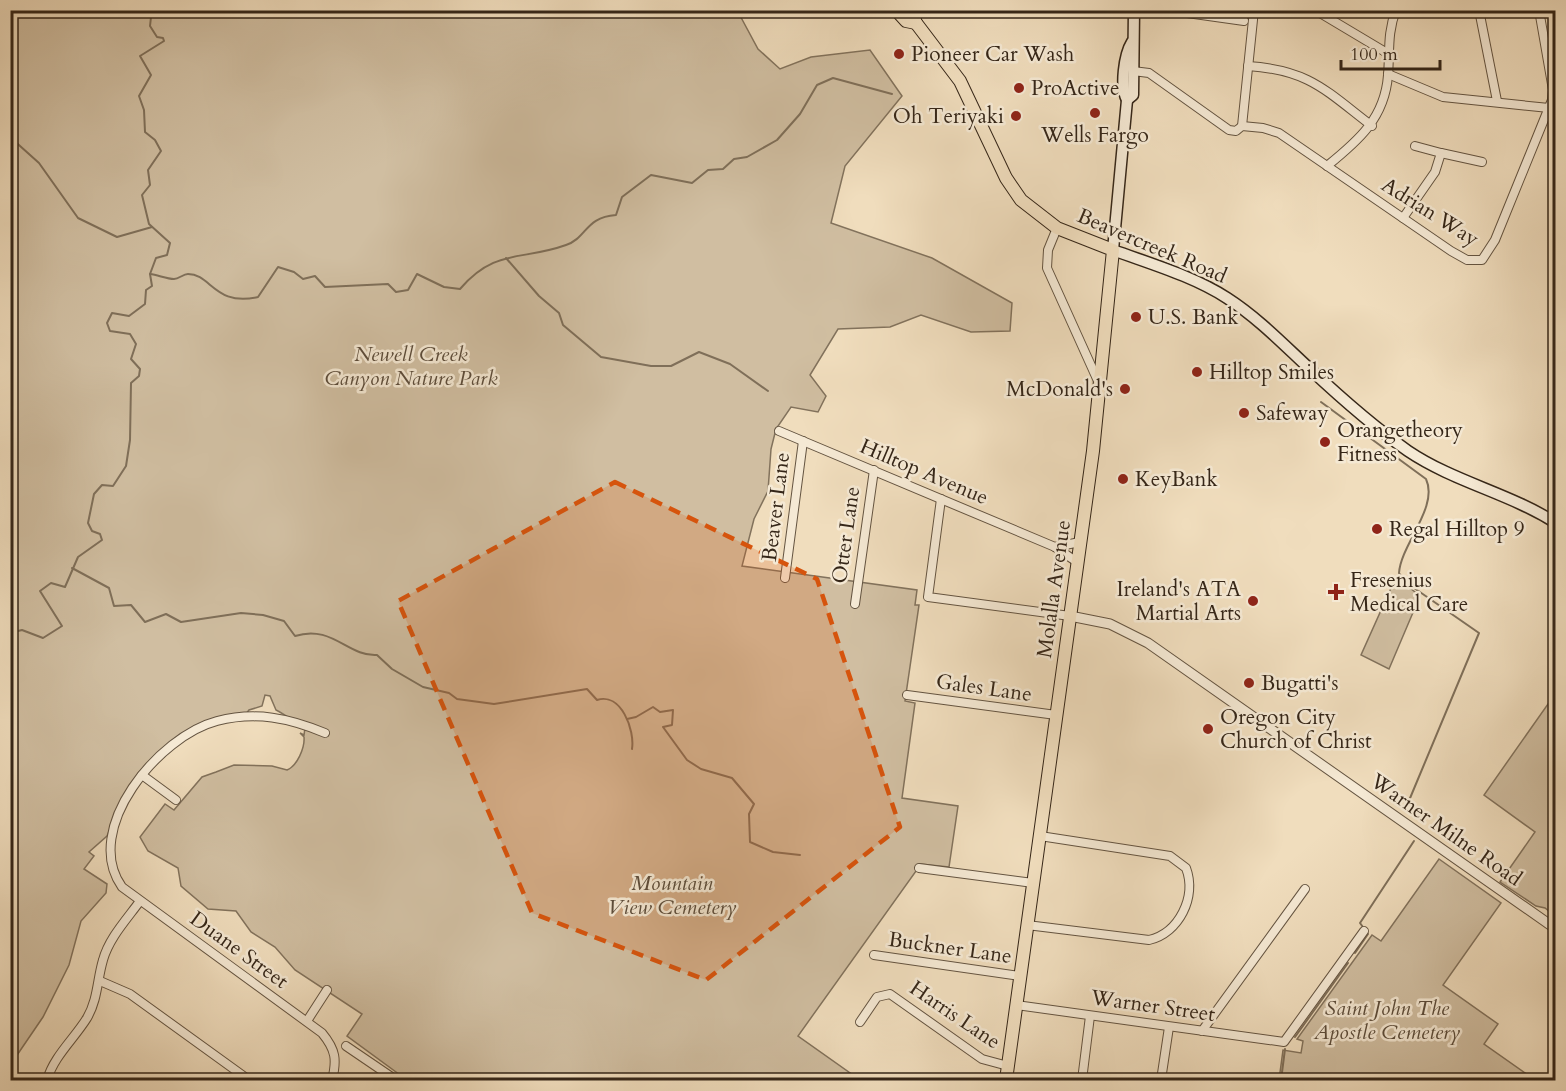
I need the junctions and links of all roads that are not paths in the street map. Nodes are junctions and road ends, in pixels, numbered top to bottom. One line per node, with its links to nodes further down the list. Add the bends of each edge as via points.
1 (896, 10): 11 (main road, Beavercreek Road, via 906,21)
2 (911, 10): 11 (main road, Beavercreek Road)
3 (1134, 10): 12 (main road, Molalla Avenue)
4 (1166, 10): 10 (street)
5 (1254, 10): 14 (street)
6 (1315, 10): 13 (street)
7 (1396, 10): 13 (street)
8 (1479, 10): 18 (street)
9 (1539, 10): 19 (street, Adrian Way, via 1553,90)
10 (1244, 21)
11 (916, 23): 27 (main road, Beavercreek Road, via 960,81 1011,186 1027,207)
12 (1132, 42): 15 (main road, Molalla Avenue); 17 (main road, Molalla Avenue, via 1123,93)
13 (1387, 52): 16 (street)
14 (1248, 66): 20 (street); 21 (street, via 1302,75)
15 (1134, 70): 17 (main road, Molalla Avenue, via 1133,95); 20 (street, Adrian Way, via 1149,73 1229,130 1236,132)
16 (1389, 74): 18 (street, via 1443,97); 21 (street)
17 (1127, 100): 28 (main road, Molalla Avenue)
18 (1497, 101): 19 (street)
19 (1549, 108): 26 (street, Adrian Way, via 1495,240 1482,261 1467,260)
20 (1242, 126): 25 (street, Adrian Way, via 1279,133)
21 (1372, 126): 25 (street)
22 (1415, 146): 23 (street)
23 (1441, 153): 24 (street); 26 (street, via 1435,172)
24 (1482, 162)
25 (1327, 166): 26 (street, Adrian Way)
26 (1403, 218)
27 (1057, 228): 28 (main road, Beavercreek Road); 29 (street, via 1046,264)
28 (1113, 250): 29 (main road, Molalla Avenue); 34 (main road, Beavercreek Road, via 1225,297 1262,324 1317,376 1406,449 1455,478)
29 (1100, 384): 35 (main road, Molalla Avenue)
30 (779, 431): 31 (street, Hilltop Avenue)
31 (803, 441): 32 (street, Hilltop Avenue); 38 (street, Beaver Lane)
32 (874, 470): 33 (street, Hilltop Avenue); 39 (street, Otter Lane)
33 (941, 499): 36 (street, Hilltop Avenue); 40 (street, Warner Milne Road, via 928,597)
34 (1554, 518)
35 (1080, 542): 36 (street); 37 (main road, Molalla Avenue)
36 (1055, 547): 37 (street, Hilltop Avenue)
37 (1077, 562): 40 (main road, Molalla Avenue)
38 (785, 578)
39 (855, 604)
40 (1070, 616): 42 (main road, Molalla Avenue); 52 (street, Warner Milne Road, via 1110,624 1148,643)
41 (907, 695): 42 (street, Gales Lane)
42 (1056, 715): 46 (main road, Molalla Avenue)
43 (325, 733): 44 (street, via 258,715 217,721 176,740)
44 (142, 775): 45 (street); 50 (street, Duane Street, via 124,800 110,849 113,875)
45 (176, 800)
46 (1040, 836): 48 (main road, Molalla Avenue); 51 (street, via 1170,856 1186,868 1191,887 1179,918 1163,936 1149,940)
47 (919, 868): 48 (street)
48 (1033, 883): 51 (main road, Molalla Avenue)
49 (1305, 889): 63 (street)
50 (140, 901): 56 (street, via 109,944); 60 (street, Duane Street)
51 (1027, 925): 55 (main road, Molalla Avenue)
52 (1556, 929)
53 (1364, 931): 63 (street, Warner Street, via 1284,1042)
54 (874, 955): 55 (street, Buckner Lane)
55 (1020, 976): 58 (main road, Molalla Avenue)
56 (100, 981): 66 (street, via 87,1017 51,1068); 67 (street, via 130,994)
57 (327, 990): 60 (street)
58 (1016, 1005): 59 (street, Warner Street); 65 (main road, Molalla Avenue)
59 (1090, 1016): 62 (street, Warner Street); 71 (street)
60 (307, 1021): 68 (street, Duane Street, via 332,1046 336,1065)
61 (860, 1022): 65 (street, Harris Lane, via 877,997 890,994 982,1059)
62 (1169, 1027): 63 (street, Warner Street); 72 (street)
63 (1202, 1031)
64 (346, 1046): 69 (street)
65 (1008, 1066): 70 (main road, Molalla Avenue)
66 (47, 1080)
67 (249, 1080)
68 (332, 1080)
69 (396, 1080)
70 (1006, 1080)
71 (1082, 1080)
72 (1161, 1080)

